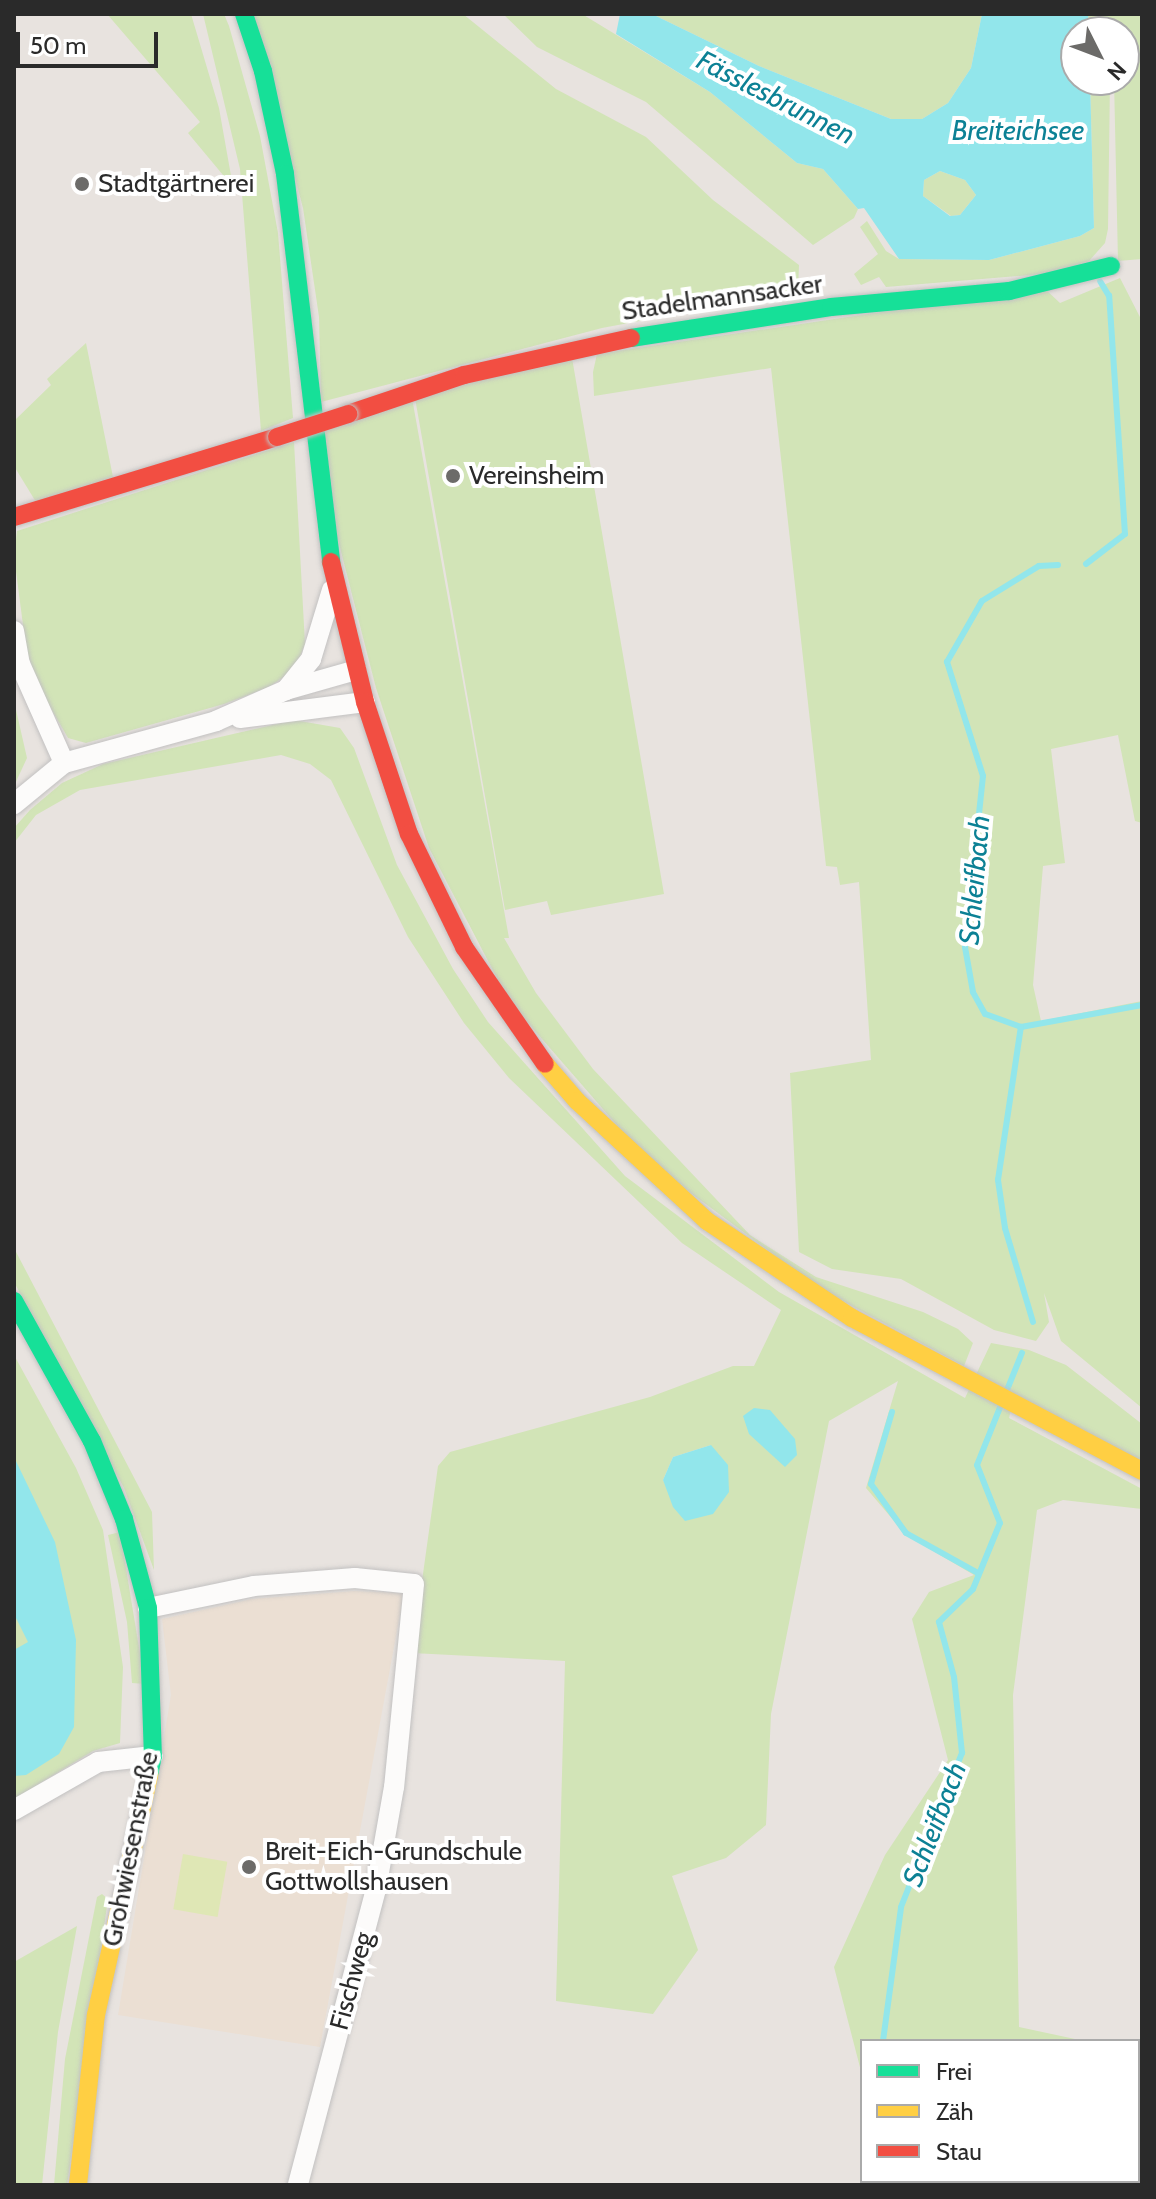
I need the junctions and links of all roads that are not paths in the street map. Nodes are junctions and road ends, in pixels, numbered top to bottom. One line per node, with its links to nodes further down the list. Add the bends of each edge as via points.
1 (244, 14): 4 (street, via 263,71 285,174)
2 (1111, 266): 3 (street, Stadelmannsacker, bridge, via 1009,291 831,307 585,345 464,375)
3 (14, 517)
4 (333, 582): 6 (street); 7 (street, via 311,659)
5 (14, 631): 10 (street, via 20,664)
6 (356, 670): 7 (street); 8 (street)
7 (286, 690): 9 (street)
8 (365, 702): 9 (street); 13 (street, via 409,834 464,947 536,1053 577,1101 707,1221 839,1310)
9 (216, 721): 10 (street)
10 (64, 763): 11 (street)
11 (14, 804)
12 (14, 1301): 14 (street, Grohwiesenstraße, via 92,1441 124,1519)
13 (1142, 1471)
14 (148, 1608): 15 (street, Grohwiesenstraße); 18 (street, Fischweg, via 254,1586 355,1578 414,1584 394,1787 376,1889)
15 (153, 1756): 16 (street, via 98,1762); 17 (street, Grohwiesenstraße, via 96,2015)
16 (14, 1810)
17 (78, 2185)
18 (298, 2185)

